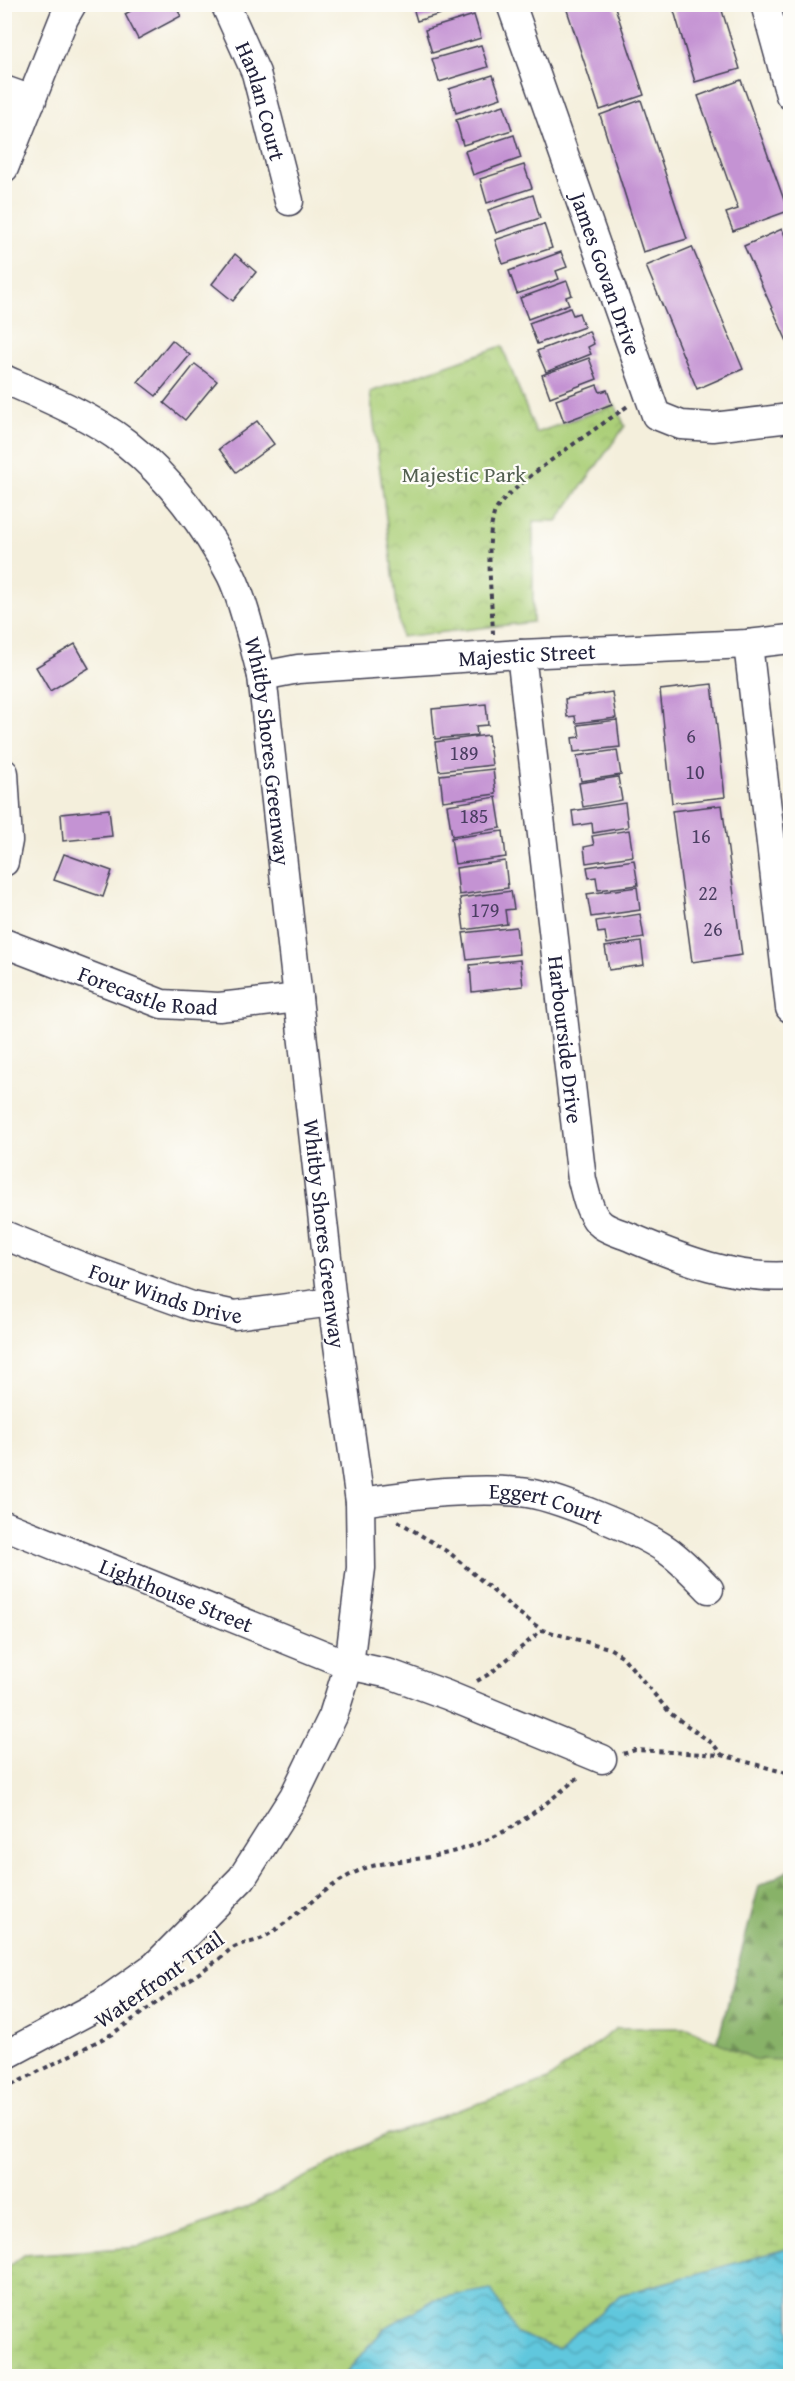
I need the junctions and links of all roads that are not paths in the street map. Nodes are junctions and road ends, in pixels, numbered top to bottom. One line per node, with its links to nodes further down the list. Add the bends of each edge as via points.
1 (72, 4): 7 (street)
2 (225, 4): 9 (street, Hanlan Court, via 256,73)
3 (511, 4): 11 (street, James Govan Drive, via 656,415 681,425 713,427)
4 (765, 4): 6 (street)
5 (4, 90): 7 (street)
6 (790, 95)
7 (32, 100): 8 (street)
8 (4, 168)
9 (289, 201)
10 (4, 379): 15 (street, Whitby Shores Greenway, via 66,406 125,443 169,484 232,577)
11 (790, 418)
12 (790, 639): 13 (street, Majestic Street)
13 (748, 644): 14 (street, Majestic Street); 20 (street)
14 (521, 654): 15 (street, Majestic Street, via 298,669); 22 (street, Harbourside Drive, via 582,1180 589,1205 602,1225 665,1252 732,1272 773,1278)
15 (262, 676): 19 (street, Whitby Shores Greenway)
16 (4, 773): 17 (street, via 8,841)
17 (4, 862)
18 (4, 943): 19 (street, Forecastle Road, via 162,1004 219,1008)
19 (298, 998): 23 (street, Whitby Shores Greenway)
20 (790, 1008)
21 (4, 1235): 23 (street, Four Winds Drive, via 192,1306 235,1315)
22 (790, 1276)
23 (332, 1302): 24 (street, Whitby Shores Greenway)
24 (360, 1502): 26 (street, Eggert Court, via 446,1491 523,1492 565,1504 636,1533 672,1553); 27 (street, Whitby Shores Greenway, via 361,1568)
25 (4, 1525): 27 (street, Lighthouse Street)
26 (709, 1589)
27 (349, 1665): 28 (street, Lighthouse Street, via 390,1674 447,1695); 29 (street, Whitby Shores Greenway, via 333,1716 294,1796 243,1878 155,1966 103,2003)
28 (602, 1759)
29 (4, 2056)

